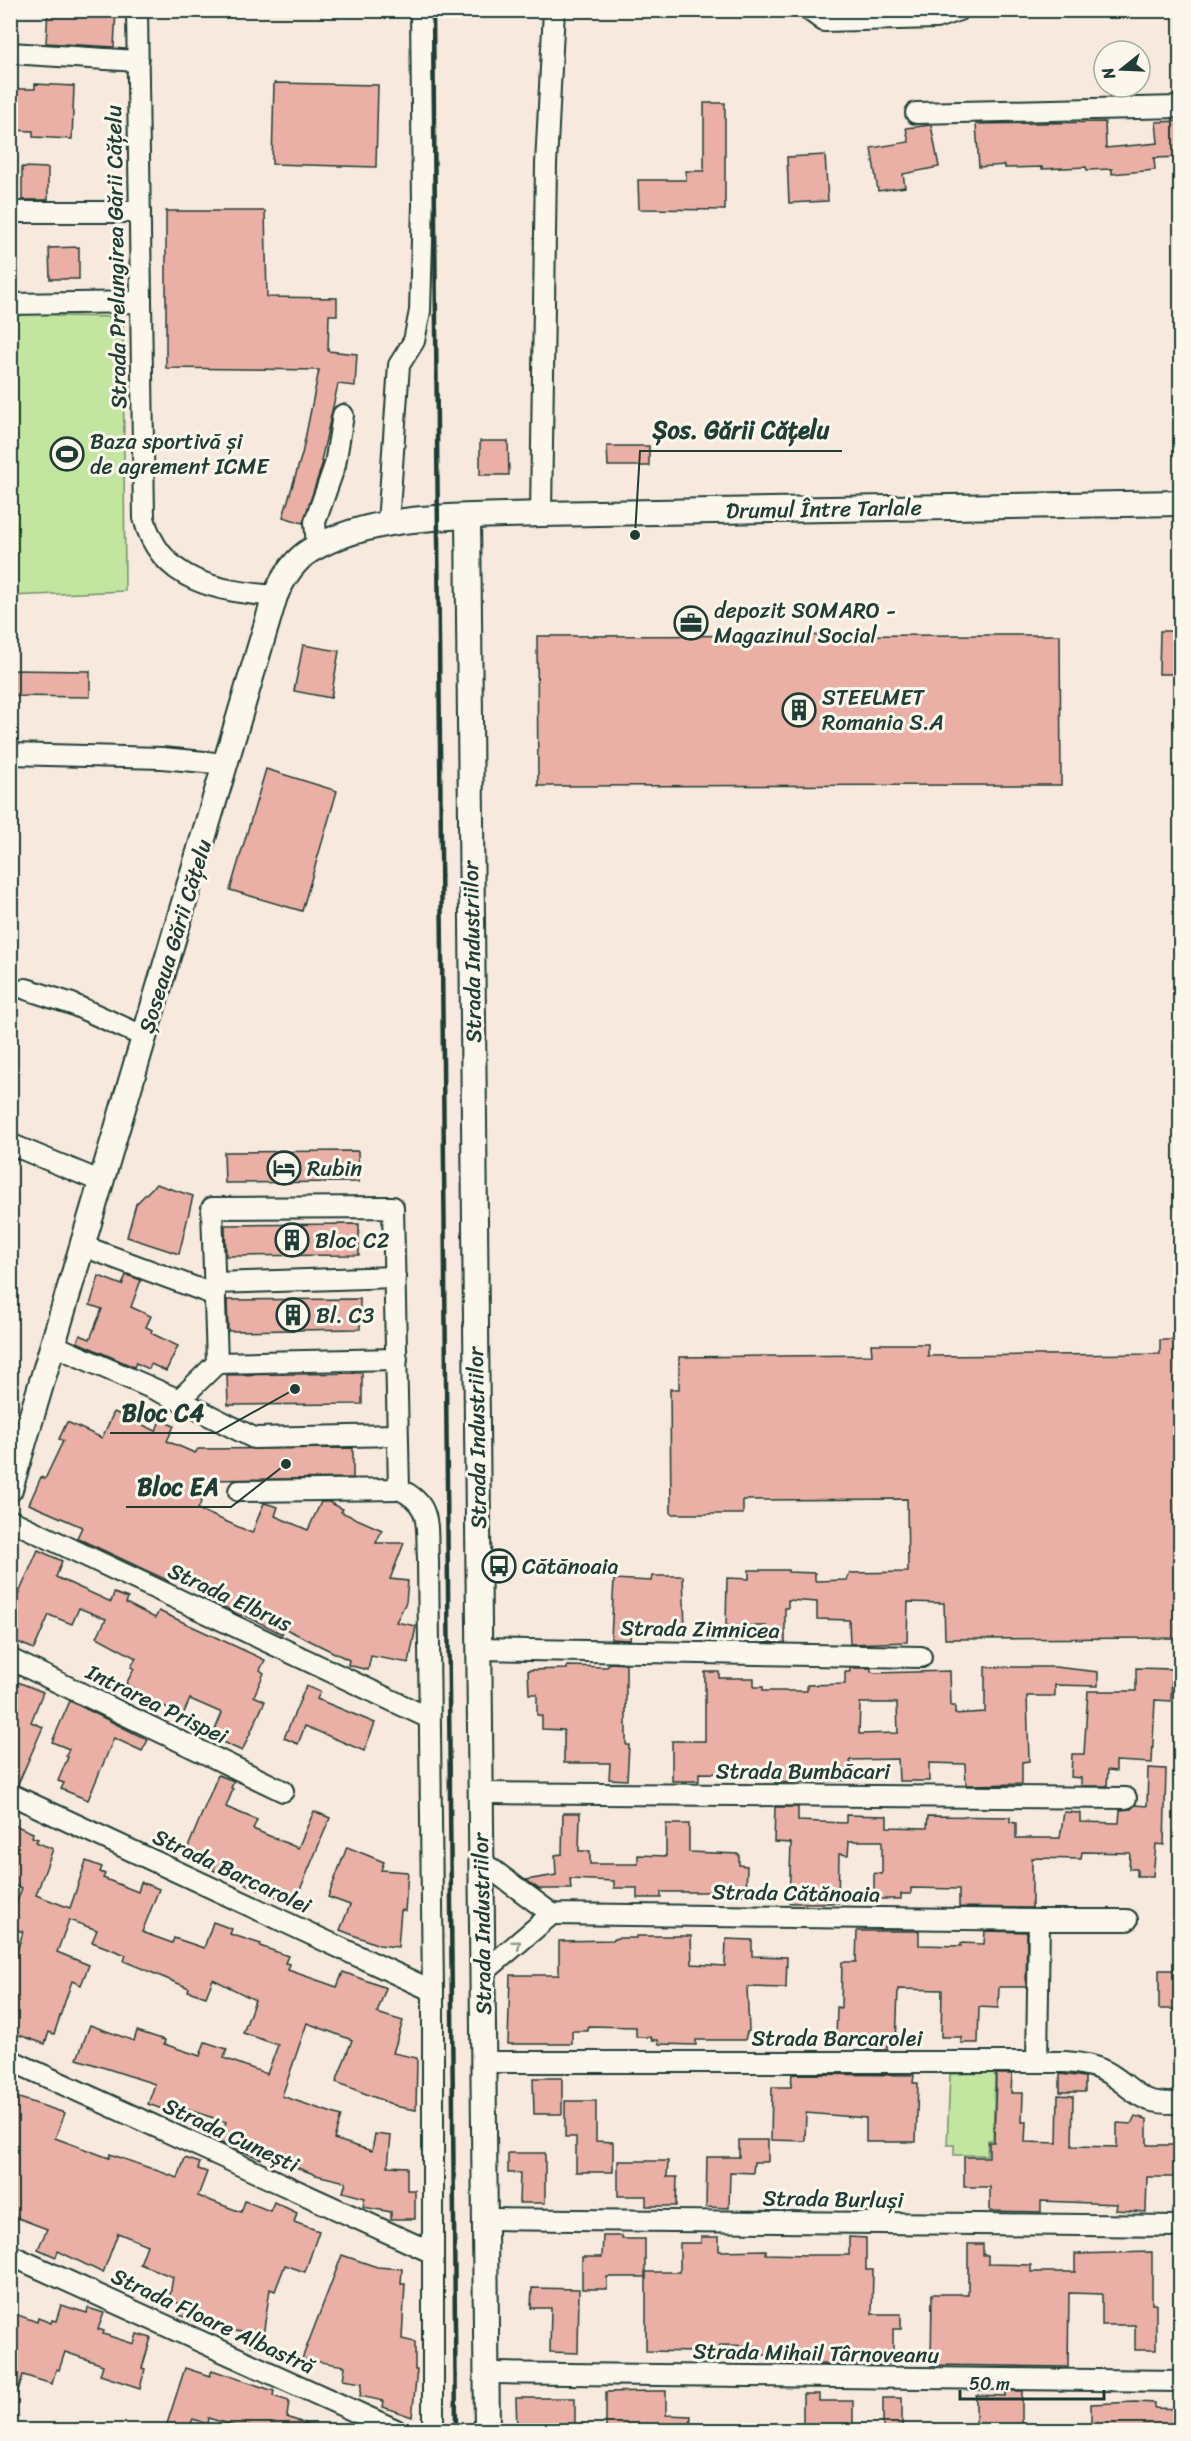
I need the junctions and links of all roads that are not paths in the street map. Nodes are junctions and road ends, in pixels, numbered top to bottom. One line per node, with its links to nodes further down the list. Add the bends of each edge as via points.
1 (137, 10): 7 (street, Strada Prelungirea Gării Cățelu)
2 (422, 10): 18 (street, via 420,311 414,341 399,365)
3 (554, 10): 16 (street, via 546,164)
4 (809, 10): 5 (street, via 824,21 936,18)
5 (959, 10)
6 (10, 53): 7 (street)
7 (138, 61): 11 (street, Strada Prelungirea Gării Cățelu)
8 (1180, 108): 9 (street)
9 (916, 113)
10 (10, 212): 11 (street)
11 (140, 212): 12 (street, Strada Prelungirea Gării Cățelu)
12 (141, 302): 13 (street); 20 (street, Strada Prelungirea Gării Cățelu, via 142,497 147,532 157,550 187,576 229,591)
13 (10, 304)
14 (343, 415): 19 (street, via 335,465 315,522)
15 (1180, 503): 16 (main road, Drumul Între Tarlale)
16 (541, 514): 17 (main road, Drumul Între Tarlale)
17 (468, 517): 18 (main road, Șoseaua Gării Cățelu); 39 (main road, Strada Industriilor)
18 (388, 524): 19 (main road, Șoseaua Gării Cățelu)
19 (317, 547): 20 (main road, Șoseaua Gării Cățelu, via 284,577)
20 (275, 596): 22 (main road, Șoseaua Gării Cățelu)
21 (10, 754): 22 (street, via 162,758)
22 (226, 764): 24 (main road, Șoseaua Gării Cățelu)
23 (26, 989): 24 (street, via 72,1004)
24 (145, 1037): 26 (main road, Șoseaua Gării Cățelu)
25 (10, 1144): 26 (street)
26 (102, 1182): 27 (main road, Șoseaua Gării Cățelu)
27 (83, 1246): 29 (street); 30 (main road, Șoseaua Gării Cățelu)
28 (395, 1277): 29 (street); 29 (street, via 393,1207 212,1208); 31 (street)
29 (215, 1289): 32 (street)
30 (53, 1345): 33 (street); 35 (main road, Șoseaua Gării Cățelu)
31 (397, 1359): 32 (street); 34 (street)
32 (217, 1363): 33 (street)
33 (179, 1400): 34 (street, via 254,1438)
34 (397, 1435): 36 (street)
35 (10, 1489)
36 (399, 1489): 37 (street); 42 (street, via 414,1496 425,1512)
37 (239, 1491)
38 (10, 1520): 42 (street, Strada Elbrus)
39 (479, 1649): 40 (street, Strada Zimnicea); 44 (main road, Strada Industriilor)
40 (921, 1657)
41 (10, 1659): 43 (street, Intrarea Prispei)
42 (429, 1718): 52 (street)
43 (283, 1791)
44 (481, 1793): 46 (street, Strada Bumbăcari); 47 (main road, Strada Industriilor)
45 (10, 1794): 52 (street, Strada Barcarolei)
46 (1126, 1798)
47 (482, 1862): 48 (street); 51 (main road, Strada Industriilor)
48 (552, 1914): 49 (street, Strada Cătănoaia); 51 (street, one-way to 48)
49 (1039, 1920): 50 (street, Strada Cătănoaia); 54 (street)
50 (1127, 1920)
51 (483, 1973): 55 (main road, Strada Industriilor)
52 (433, 1992): 59 (street)
53 (10, 2060): 59 (street, Strada Cunești)
54 (1037, 2061): 55 (street, Strada Barcarolei); 56 (street, Strada Barcarolei, via 1072,2062 1095,2068 1147,2100)
55 (483, 2062): 57 (main road, Strada Industriilor)
56 (1180, 2103)
57 (485, 2219): 58 (street, Strada Burluși); 61 (main road, Strada Industriilor)
58 (1180, 2226)
59 (433, 2253): 64 (street)
60 (10, 2255): 63 (street, Strada Floare Albastră)
61 (486, 2373): 62 (street, Strada Mihail Târnoveanu); 65 (main road, Strada Industriilor)
62 (1180, 2381)
63 (396, 2430)
64 (433, 2430)
65 (487, 2430)

